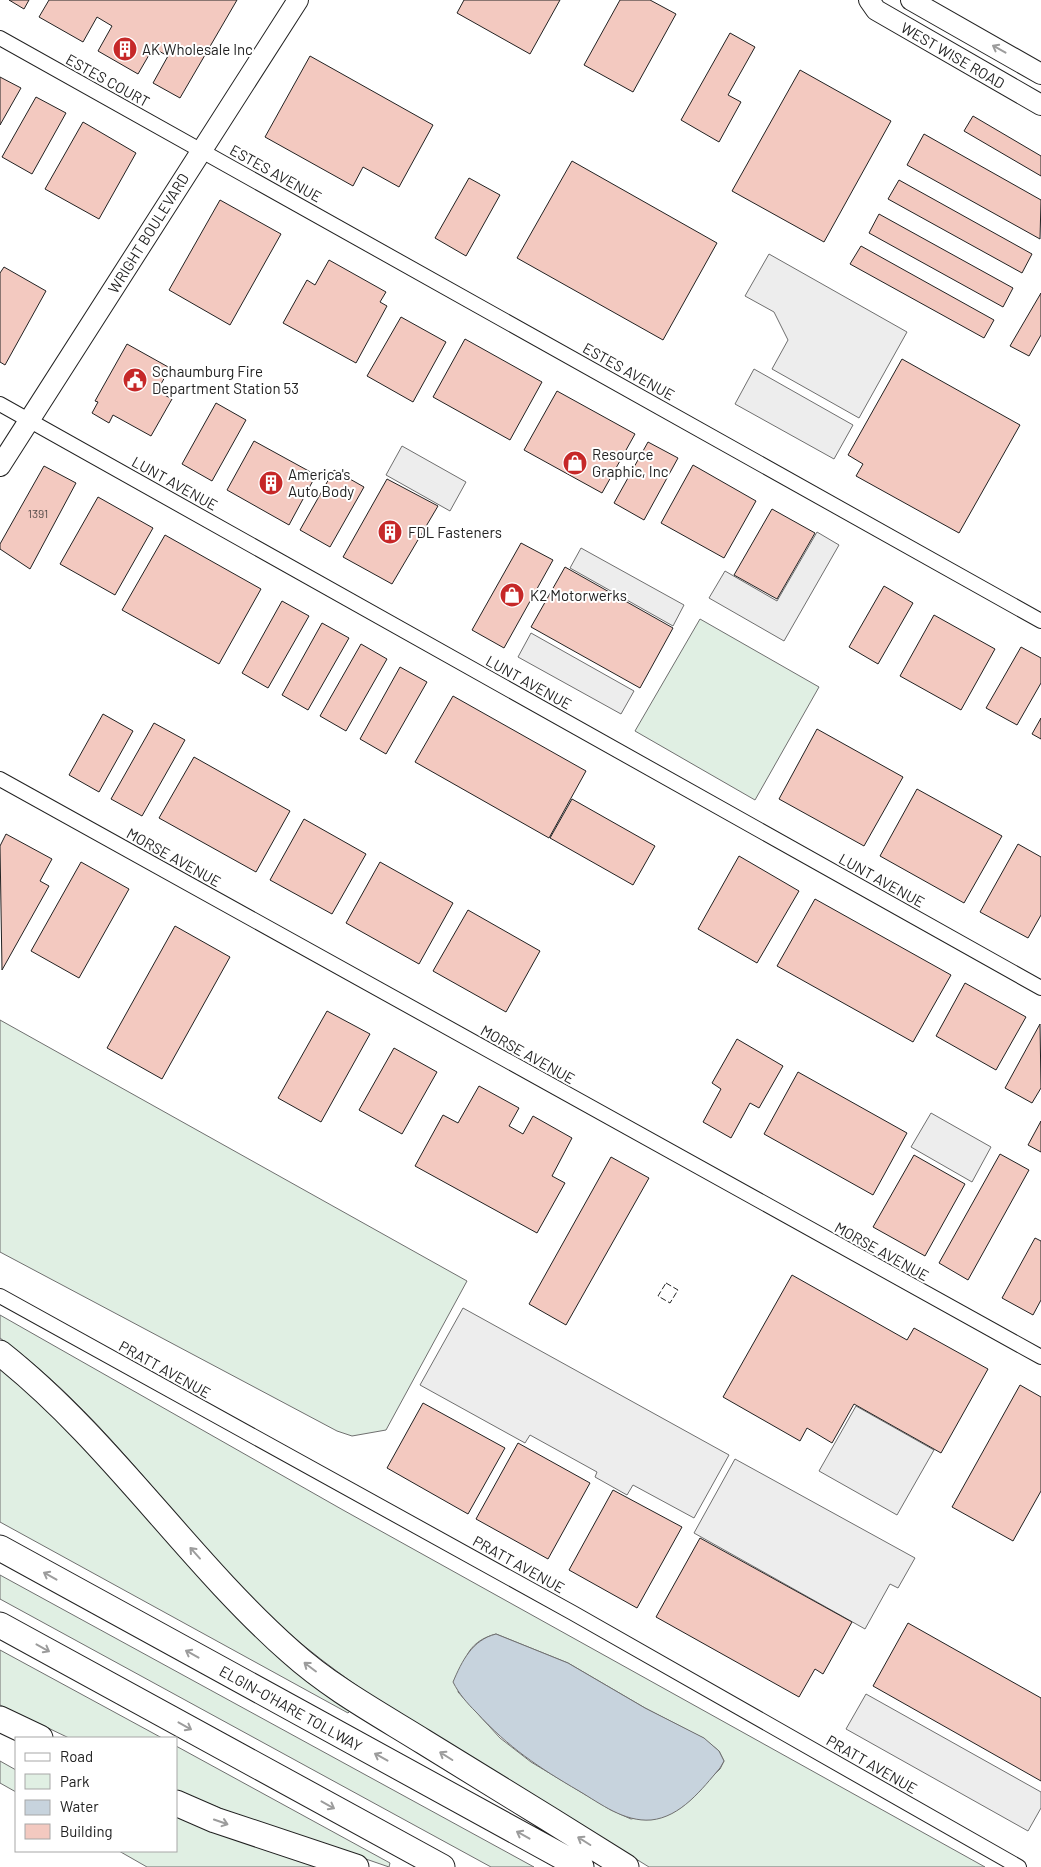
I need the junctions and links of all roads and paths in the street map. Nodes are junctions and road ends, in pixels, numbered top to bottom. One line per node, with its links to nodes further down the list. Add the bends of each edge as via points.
1 (298, 0): 7 (street, WRIGHT BOULEVARD)
2 (869, 0): 6 (street, WEST WISE ROAD, via 876,10)
3 (911, 0): 5 (street, WEST WISE ROAD, one-way to 3)
4 (0, 38): 7 (street, ESTES COURT)
5 (1041, 74)
6 (1041, 105)
7 (201, 150): 9 (street, WRIGHT BOULEVARD); 11 (street, ESTES AVENUE)
8 (0, 404): 9 (street, LUNT AVENUE)
9 (30, 420): 10 (street, WRIGHT BOULEVARD); 13 (street, LUNT AVENUE)
10 (0, 466)
11 (1041, 621)
12 (0, 779): 16 (street, MORSE AVENUE)
13 (1041, 988)
14 (0, 1296): 26 (street, PRATT AVENUE, via 574,1613)
15 (0, 1354): 25 (highway, one-way to 15, via 338,1688 292,1653 238,1601 86,1431 36,1382)
16 (1041, 1357)
17 (0, 1548): 24 (highway, ELGIN-O'HARE TOLLWAY, one-way to 17)
18 (0, 1625): 23 (highway, one-way to 23)
19 (0, 1719): 20 (highway)
20 (38, 1737)
21 (178, 1804): 22 (highway, one-way to 22, via 215,1820)
22 (356, 1867)
23 (442, 1867)
24 (581, 1867)
25 (626, 1867)
26 (1019, 1867)

